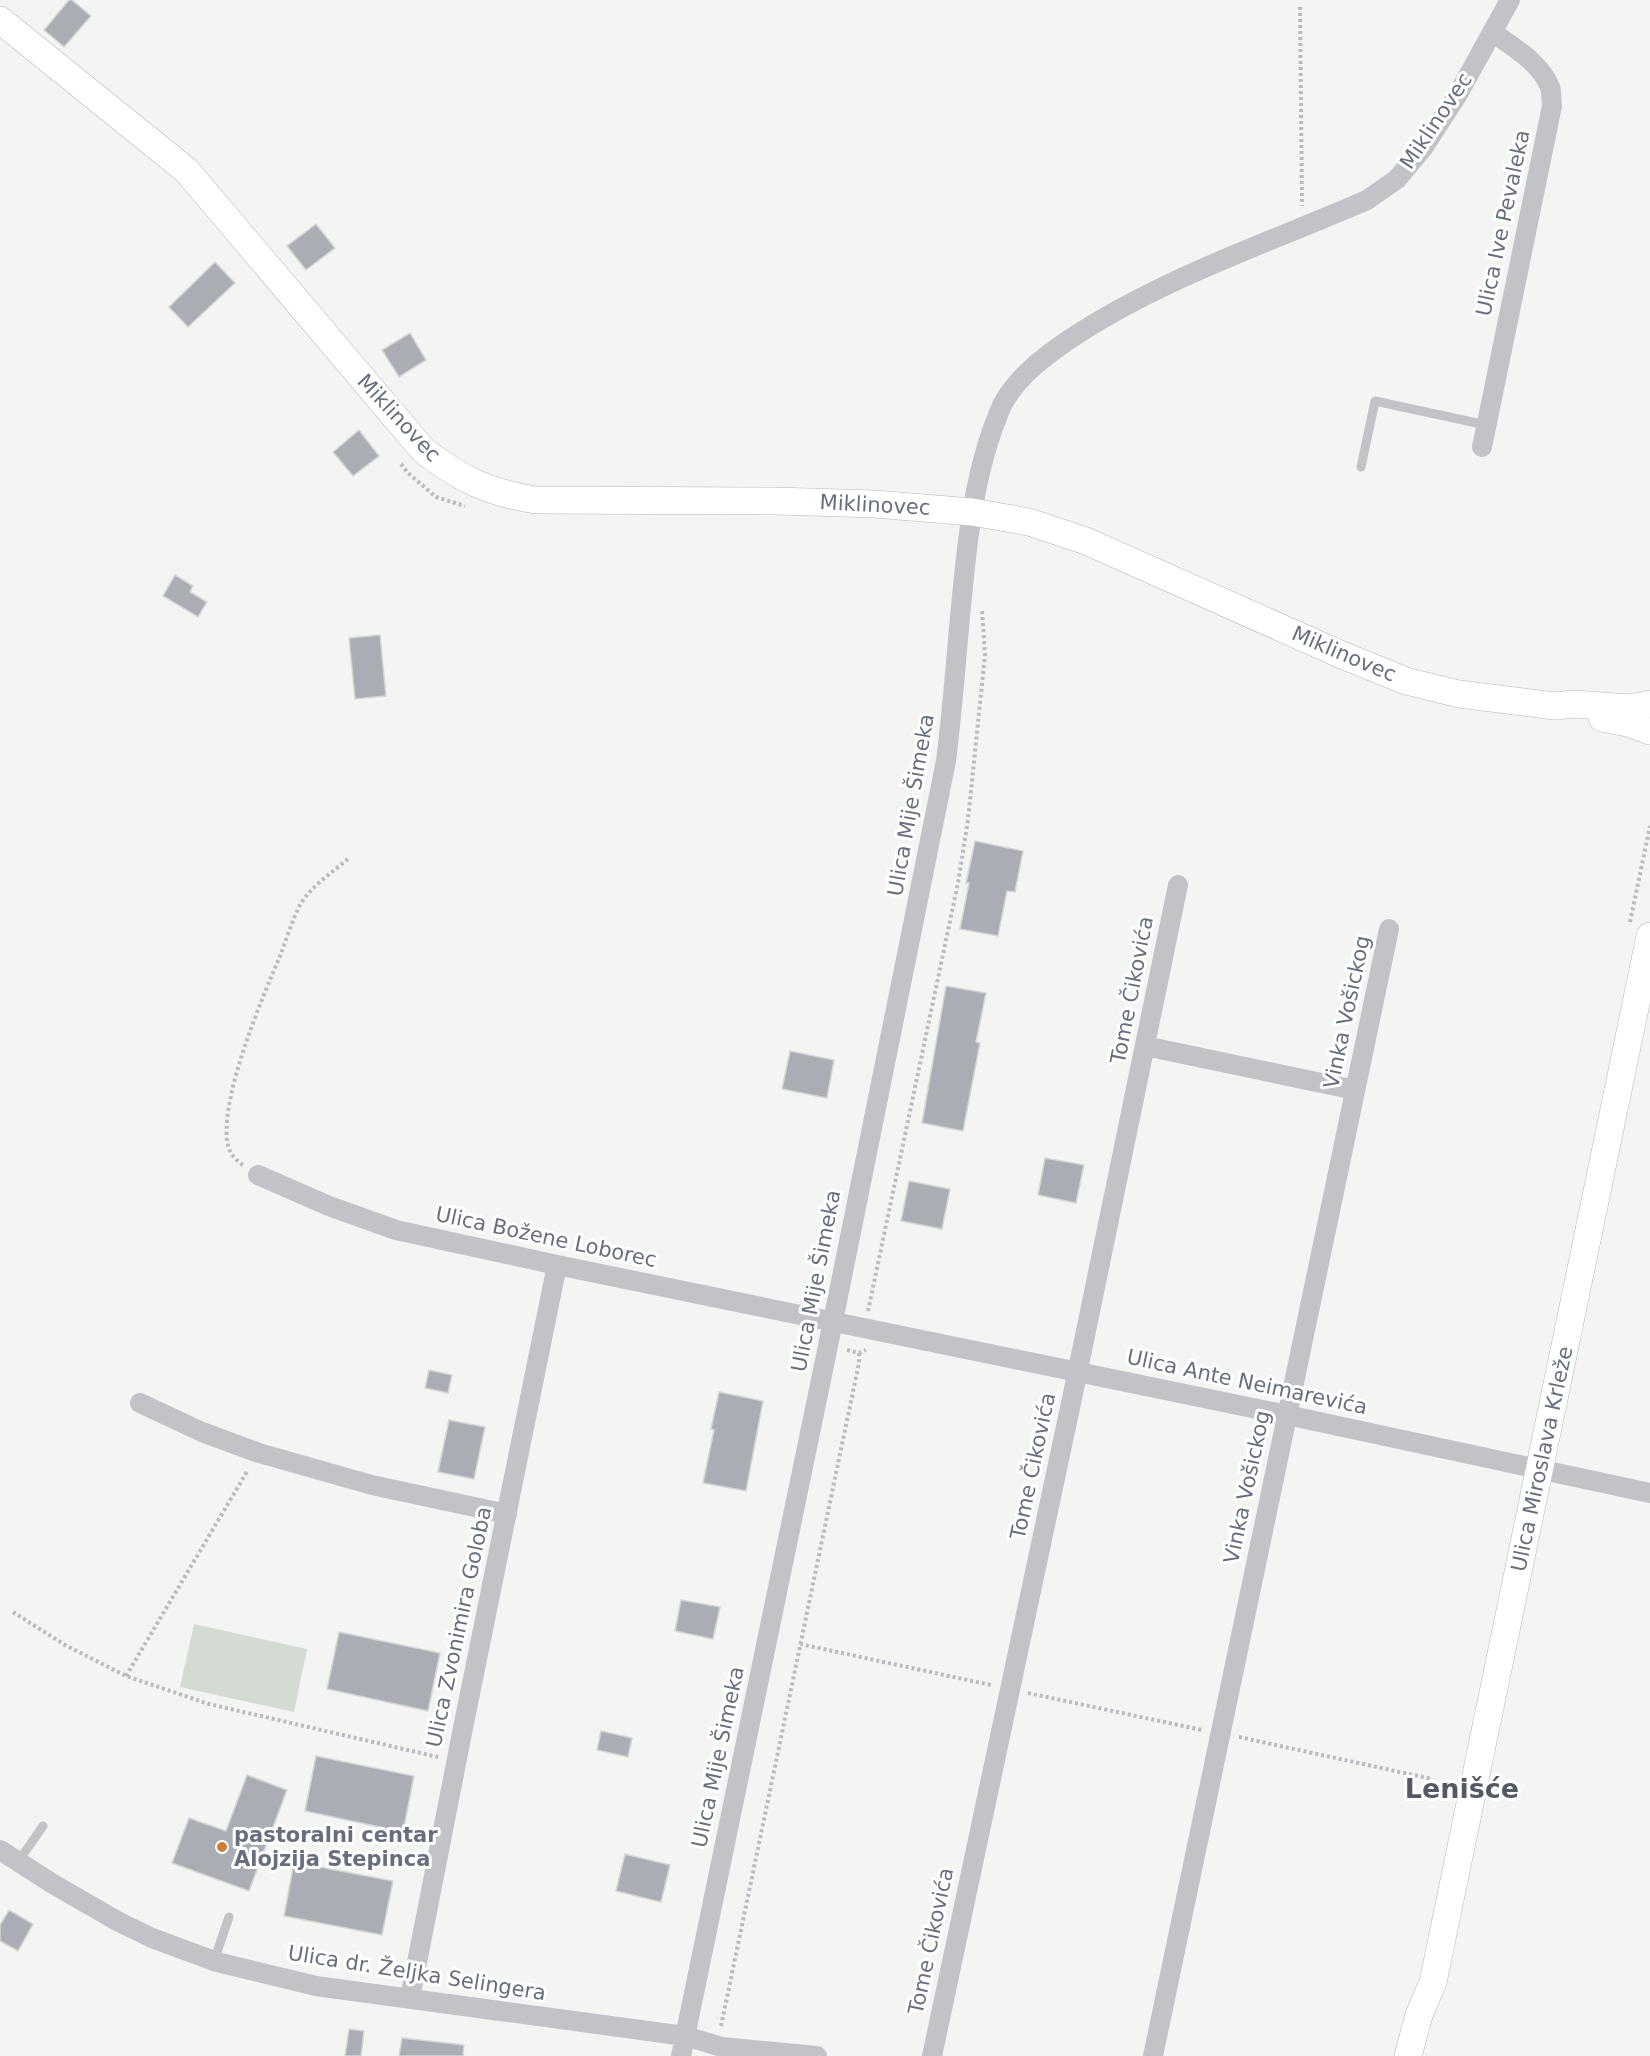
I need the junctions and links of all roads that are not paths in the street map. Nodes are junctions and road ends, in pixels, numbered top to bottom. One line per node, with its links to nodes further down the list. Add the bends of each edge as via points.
1 (1508, 1): 3 (street, Miklinovec)
2 (0, 20): 7 (main road, Miklinovec, via 187,171 423,450 452,472 508,496 536,500 853,503)
3 (1492, 32): 4 (street, Ulica Ive Pevaleka, via 1540,71 1550,89 1552,106); 7 (street, Miklinovec, via 1446,112 1397,179 1367,200 1128,304 1045,357 1021,378 1004,400 984,451)
4 (1486, 425): 5 (street, Ulica Ive Pevaleka); 6 (lane, via 1376,401)
5 (1482, 447)
6 (1361, 467)
7 (972, 512): 9 (main road, Miklinovec, via 1029,522 1086,541 1406,681 1459,694); 18 (street, Ulica Mije Šimeka, via 946,761)
8 (1650, 704): 9 (main road, Miklinovec, via 1630,708)
9 (1555, 706): 10 (main road, Miklinovec)
10 (1650, 731)
11 (1178, 885): 14 (street, Tome Čikovića)
12 (1389, 929): 15 (street, Vinka Vošickog)
13 (1650, 936): 22 (main road, Ulica Miroslava Krleže)
14 (1145, 1046): 15 (street); 19 (street, Tome Čikovića)
15 (1355, 1090): 21 (street, Vinka Vošickog)
16 (258, 1175): 17 (street, Ulica Božene Loborec, via 396,1230)
17 (557, 1265): 18 (street, Ulica Božene Loborec); 24 (street, Ulica Zvonimira Goloba)
18 (833, 1321): 19 (street, Ulica Ante Neimarevića); 32 (street, Ulica Mije Šimeka)
19 (1078, 1371): 21 (street, Ulica Ante Neimarevića); 35 (street, Tome Čikovića)
20 (140, 1403): 24 (street, via 260,1453 372,1485)
21 (1287, 1415): 22 (street, Ulica Ante Neimarevića); 36 (street, Vinka Vošickog)
22 (1541, 1469): 23 (street, Ulica Ante Neimarevića); 30 (main road, Ulica Miroslava Krleže)
23 (1650, 1493)
24 (507, 1515): 31 (street, Ulica Zvonimira Goloba)
25 (43, 1826): 27 (lane)
26 (0, 1850): 27 (street, Ulica dr. Željka Selingera)
27 (18, 1862): 29 (street, Ulica dr. Željka Selingera, via 119,1922)
28 (229, 1917): 29 (lane)
29 (214, 1961): 31 (street, Ulica dr. Željka Selingera, via 316,1986)
30 (1433, 1982): 37 (main road, Ulica Miroslava Krleže); 38 (main road, Ulica Miroslava Krleže, via 1434,2021)
31 (410, 1998): 32 (street, Ulica dr. Željka Selingera)
32 (685, 2036): 33 (street, Ulica Mije Šimeka); 34 (street, Ulica dr. Željka Selingera, via 722,2047)
33 (681, 2056)
34 (817, 2056)
35 (932, 2056)
36 (1153, 2056)
37 (1408, 2056)
38 (1427, 2056)

